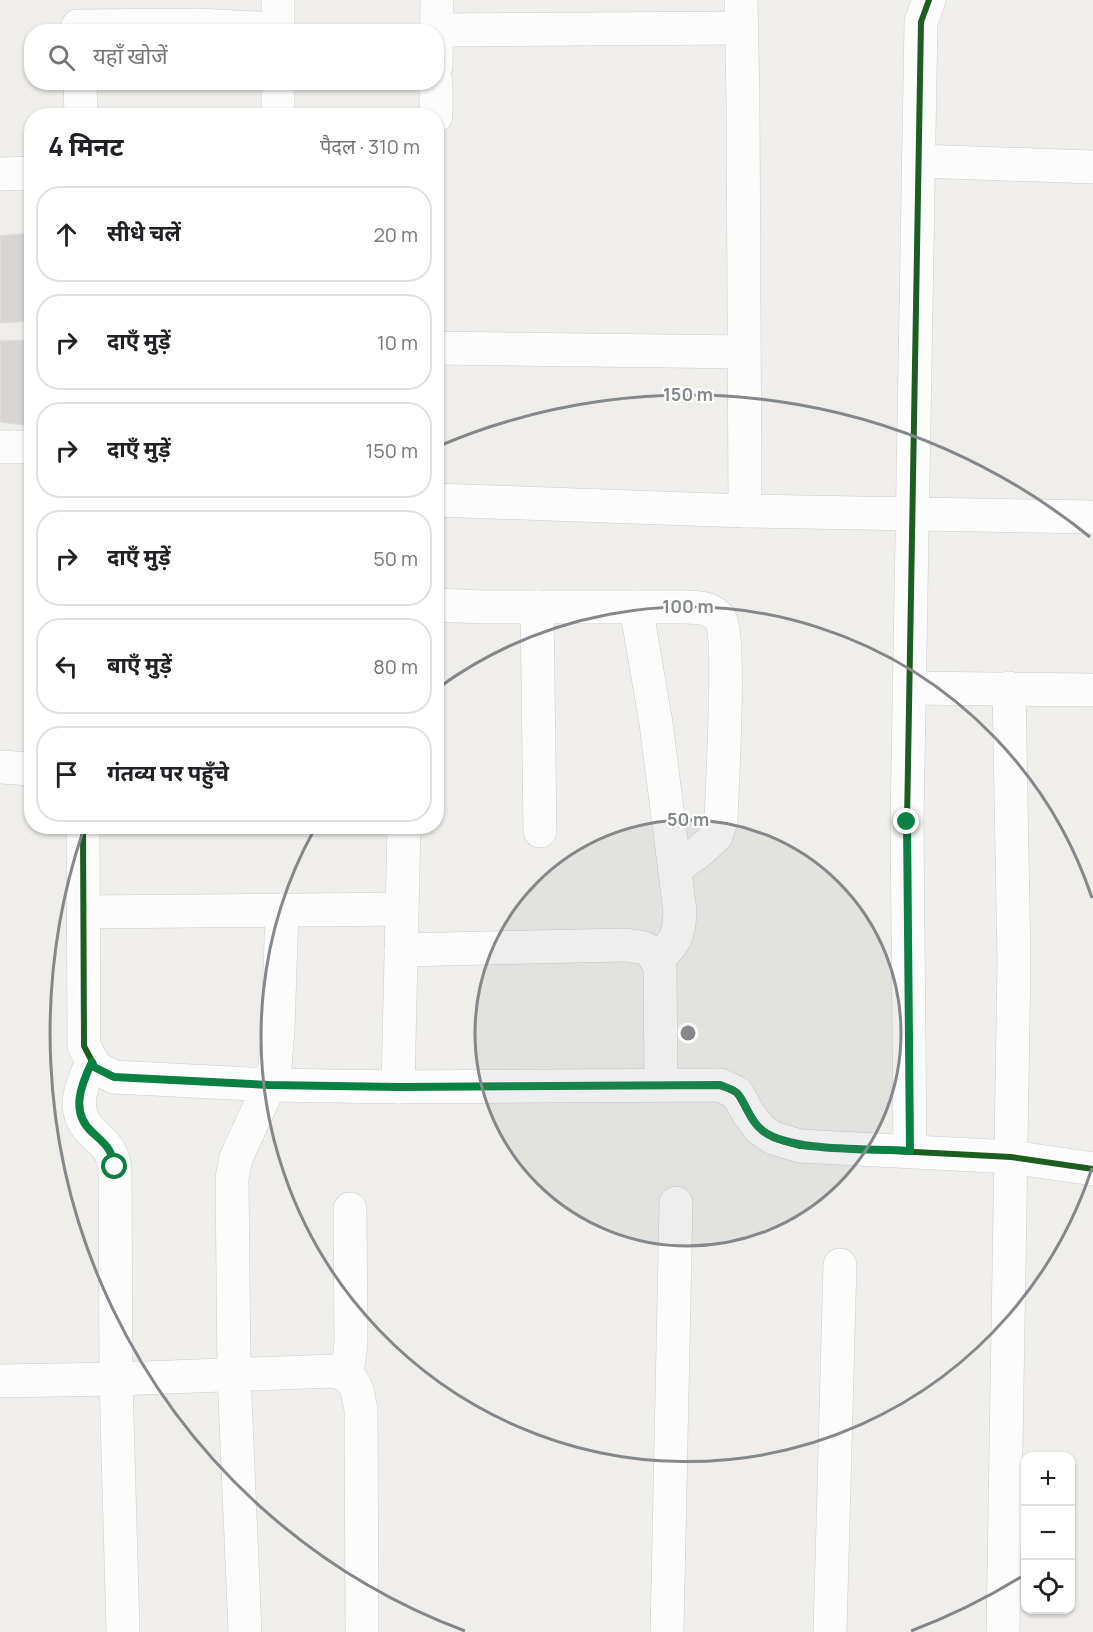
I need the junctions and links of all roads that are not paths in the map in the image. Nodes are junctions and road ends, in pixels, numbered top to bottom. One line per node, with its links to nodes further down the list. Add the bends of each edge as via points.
1 (929, 0): 14 (street, via 921,22)
2 (741, 14): 3 (street); 19 (street)
3 (437, 15)
4 (78, 19): 6 (street)
5 (278, 20): 7 (street)
6 (177, 24)
7 (213, 24)
8 (80, 90): 11 (street)
9 (278, 90): 12 (street)
10 (436, 90): 13 (street)
11 (81, 108)
12 (278, 108)
13 (436, 108)
14 (918, 161): 15 (street); 24 (street)
15 (1093, 167)
16 (24, 173): 17 (street)
17 (0, 174)
18 (444, 348): 19 (street)
19 (744, 352): 23 (street)
20 (0, 447): 21 (street)
21 (24, 447)
22 (444, 500): 23 (street)
23 (745, 511): 24 (street)
24 (912, 513): 25 (street); 29 (street)
25 (1093, 517)
26 (444, 605): 27 (street)
27 (537, 607): 28 (street); 34 (street)
28 (636, 607): 37 (street); 37 (street, via 712,610 722,620 726,655 721,821 716,836)
29 (909, 688): 30 (street); 47 (street)
30 (1009, 688): 31 (street); 48 (street, via 1014,962)
31 (1093, 690)
32 (0, 768): 33 (street)
33 (24, 769)
34 (540, 831)
35 (83, 834): 40 (street)
36 (404, 834): 38 (street)
37 (675, 869): 42 (street, via 679,931)
38 (402, 909): 39 (street); 41 (street)
39 (282, 910): 40 (street); 44 (street, via 278,1029 275,1067)
40 (84, 912): 43 (street, via 84,1046)
41 (401, 950): 42 (street, via 625,945 643,947); 46 (street)
42 (657, 961): 45 (street)
43 (92, 1062): 44 (street, via 94,1067 114,1077); 55 (street, via 84,1079 79,1109 82,1121 112,1153 115,1167)
44 (269, 1085): 46 (street); 53 (street, via 240,1149 232,1178)
45 (661, 1085): 46 (street); 47 (street, via 720,1085 737,1093 760,1129 773,1138 800,1146)
46 (398, 1087)
47 (910, 1151): 48 (street)
48 (1011, 1157): 49 (street); 62 (street)
49 (1093, 1168)
50 (676, 1203): 60 (street)
51 (350, 1209): 54 (street, via 351,1344)
52 (840, 1265): 61 (street)
53 (234, 1374): 54 (street); 55 (street); 58 (street)
54 (347, 1374): 59 (street, via 355,1384 361,1409)
55 (116, 1379): 56 (street); 57 (street)
56 (0, 1381)
57 (123, 1632)
58 (245, 1632)
59 (362, 1632)
60 (667, 1632)
61 (830, 1632)
62 (1003, 1632)

